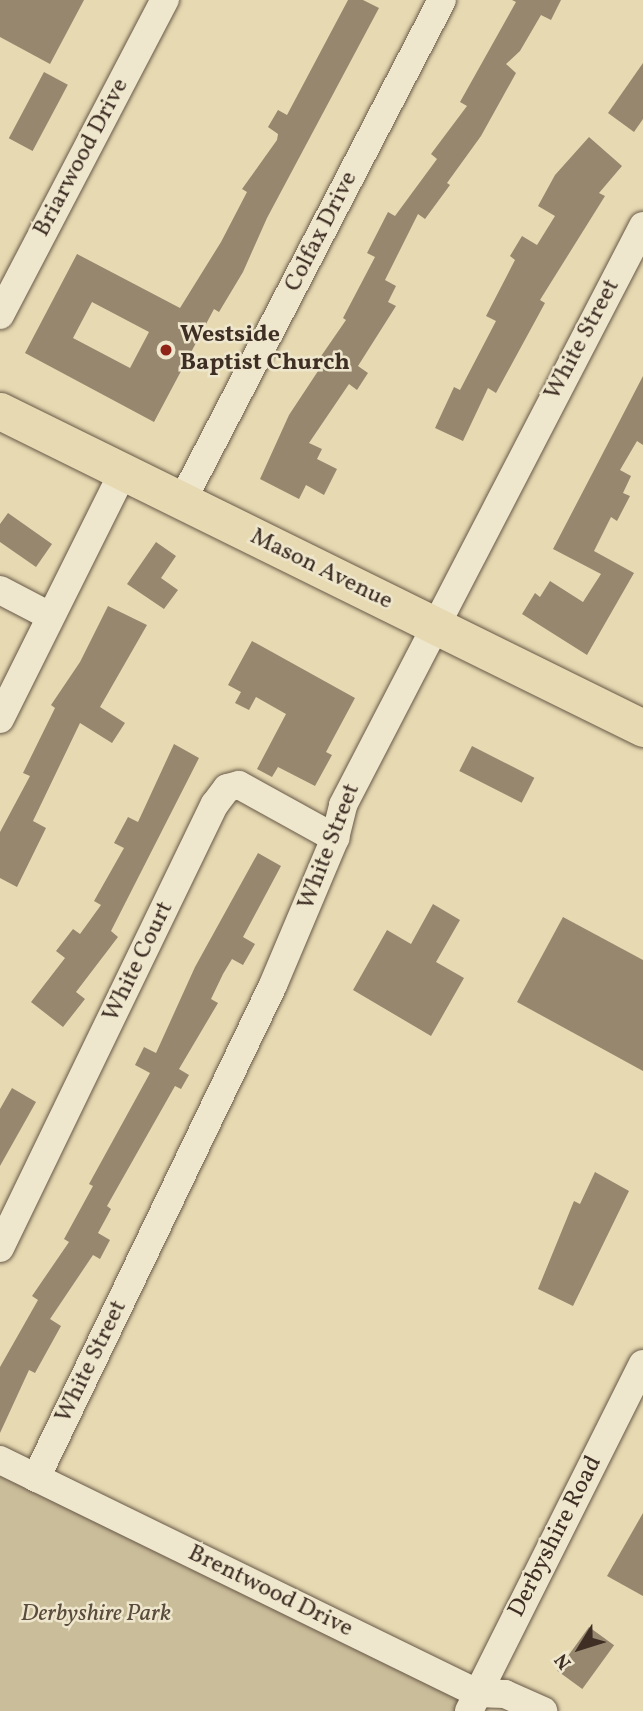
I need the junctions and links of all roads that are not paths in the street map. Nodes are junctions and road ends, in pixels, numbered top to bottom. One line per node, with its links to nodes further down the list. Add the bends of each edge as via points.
1 (165, 0): 4 (street, Briarwood Drive)
2 (442, 0): 7 (street, Colfax Drive)
3 (643, 226): 10 (street, White Street)
4 (0, 315)
5 (0, 411): 6 (main road, Mason Avenue)
6 (123, 472): 7 (main road, Mason Avenue); 9 (street)
7 (182, 501): 10 (main road, Mason Avenue)
8 (0, 590): 9 (street)
9 (50, 616): 11 (street)
10 (433, 626): 12 (main road, Mason Avenue); 13 (street, White Street, via 343,806)
11 (0, 719)
12 (643, 728)
13 (335, 838): 14 (street, White Court, via 239,785 227,788 215,804); 17 (street, White Street, via 273,985)
14 (0, 1248)
15 (643, 1364): 18 (street, Derbyshire Road)
16 (0, 1460): 17 (street, Brentwood Drive)
17 (36, 1478): 18 (street, Brentwood Drive)
18 (473, 1702): 19 (street, Brentwood Drive, via 505,1694)
19 (542, 1711)

